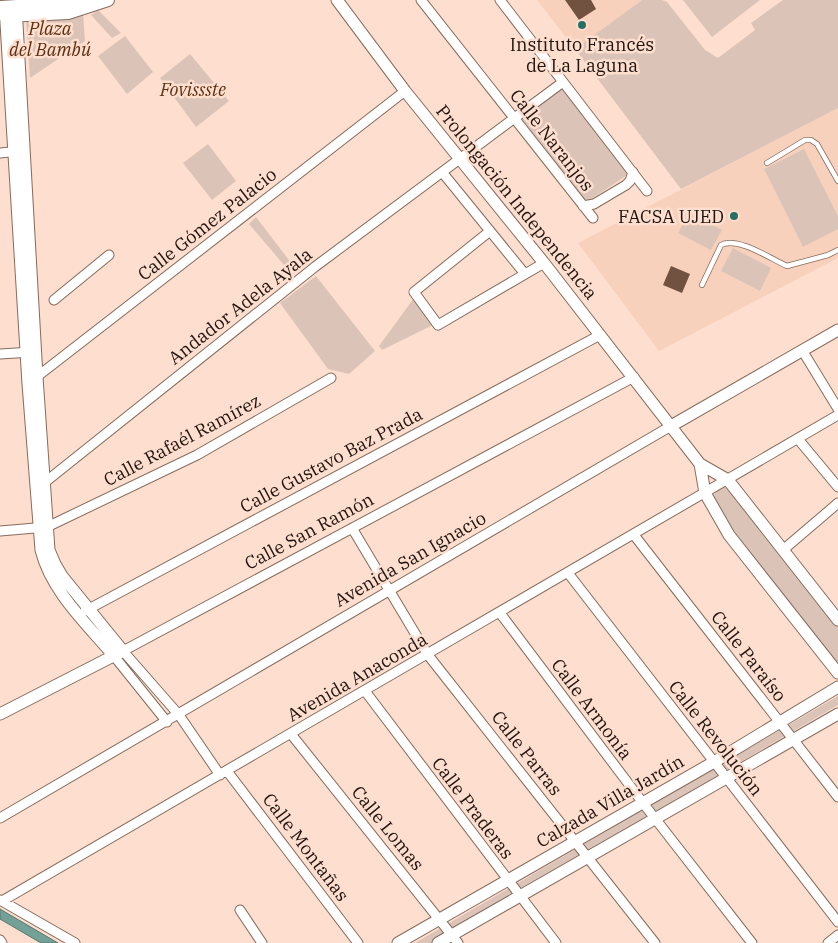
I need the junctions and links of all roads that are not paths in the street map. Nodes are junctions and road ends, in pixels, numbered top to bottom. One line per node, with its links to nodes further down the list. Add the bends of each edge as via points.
1 (108, 0): 4 (main road)
2 (421, 0): 9 (street, Calle Naranjos)
3 (500, 0): 7 (street)
4 (82, 2): 6 (main road, via 68,13)
5 (342, 2): 8 (street, Prolongación Independencia)
6 (7, 10): 10 (street)
7 (563, 82): 9 (street, Andador Adela Ayala); 15 (street)
8 (405, 91): 12 (street, Prolongación Independencia); 34 (street, Calle Gómez Palacio)
9 (514, 118): 12 (street, Andador Adela Ayala); 18 (street, Calle Naranjos)
10 (19, 151): 11 (street); 30 (street)
11 (0, 153)
12 (460, 159): 14 (street, Andador Adela Ayala); 23 (street, Prolongación Independencia)
13 (767, 163): 16 (lane, via 805,140 811,140 817,144)
14 (442, 172): 20 (street); 41 (street, Andador Adela Ayala, via 270,301)
15 (633, 172): 17 (street); 18 (street, via 626,185 594,204)
16 (838, 181)
17 (647, 191)
18 (583, 206): 19 (street, Calle Naranjos)
19 (593, 218)
20 (490, 231): 24 (street); 24 (street, via 414,292 438,325)
21 (838, 250): 25 (lane, via 787,266 737,243 726,242)
22 (109, 254): 26 (street)
23 (544, 263): 24 (street); 28 (street, Prolongación Independencia)
24 (525, 274)
25 (702, 285)
26 (54, 300)
27 (838, 330): 29 (street, Avenida San Ignacio)
28 (600, 334): 32 (street, Prolongación Independencia); 52 (street, Calle Gustavo Baz Prada)
29 (802, 350): 35 (street); 37 (street, Avenida San Ignacio)
30 (31, 352): 31 (street); 34 (street)
31 (0, 354)
32 (634, 377): 37 (street, Prolongación Independencia); 46 (street, Calle San Ramón)
33 (331, 378): 45 (street, Calle Rafaél Ramírez, via 197,455)
34 (33, 380): 41 (street); 45 (street)
35 (838, 409)
36 (838, 415): 38 (street, Avenida Anaconda)
37 (671, 426): 39 (street, Prolongación Independencia); 51 (street, Avenida San Ignacio)
38 (798, 439): 40 (street, Avenida Anaconda); 42 (street)
39 (700, 464): 40 (street); 43 (street)
40 (728, 480): 43 (street, Avenida Anaconda); 49 (street)
41 (44, 483): 45 (street)
42 (838, 487)
43 (705, 493): 48 (street, Avenida Anaconda); 57 (street, via 729,535)
44 (838, 503): 49 (street)
45 (42, 528): 47 (street); 52 (street, via 40,550 48,572)
46 (352, 528): 51 (street, Calle Parras); 55 (street, Calle San Ramón)
47 (0, 531)
48 (634, 535): 50 (street, Avenida Anaconda); 63 (street, Calle Paraíso)
49 (783, 550): 54 (street)
50 (568, 573): 53 (street, Avenida Anaconda); 67 (street, Calle Revolución)
51 (389, 592): 56 (street, Calle Parras); 62 (street, Avenida San Ignacio)
52 (83, 612): 55 (street)
53 (500, 613): 56 (street, Avenida Anaconda); 71 (street, Calle Armonía)
54 (838, 620)
55 (118, 654): 60 (street, Calle San Ramón); 62 (street, Calle Montañas); 64 (street)
56 (428, 654): 59 (street, Avenida Anaconda); 74 (street, Calle Parras)
57 (838, 672)
58 (838, 687): 63 (street, Calzada Villa Jardín)
59 (365, 691): 65 (street, Avenida Anaconda); 76 (street, Calle Praderas)
60 (0, 714)
61 (838, 714): 66 (street)
62 (179, 715): 64 (street, Avenida San Ignacio); 68 (street, Calle Montañas)
63 (779, 721): 66 (street, Calle Paraíso); 67 (street, Calzada Villa Jardín)
64 (167, 722): 72 (street, Avenida San Ignacio)
65 (292, 734): 68 (street, Avenida Anaconda); 80 (street, Calle Lomas)
66 (794, 740): 69 (street); 70 (street, Calle Paraíso)
67 (714, 762): 69 (street, Calle Revolución); 71 (street, Calzada Villa Jardín)
68 (224, 773): 78 (street, Avenida Anaconda); 88 (street, Calle Montañas)
69 (726, 779): 73 (street); 81 (street, Calle Revolución)
70 (838, 797)
71 (642, 803): 73 (street, Calle Armonía); 74 (street, Calzada Villa Jardín)
72 (0, 818)
73 (656, 819): 75 (street); 93 (street, Calle Armonía)
74 (576, 841): 75 (street, Calle Parras); 76 (street, Calzada Villa Jardín)
75 (589, 857): 77 (street); 92 (street, Calle Parras)
76 (508, 880): 77 (street, Calle Praderas); 80 (street, Calzada Villa Jardín)
77 (520, 896): 83 (street); 91 (street, Calle Praderas)
78 (1, 901): 86 (street)
79 (240, 910): 87 (street)
80 (440, 919): 83 (street, Calle Lomas); 89 (street, Calzada Villa Jardín)
81 (838, 922)
82 (838, 936): 94 (street)
83 (455, 939): 90 (street)
84 (0, 940): 85 (street)
85 (2, 943)
86 (75, 943)
87 (262, 943)
88 (358, 943)
89 (398, 943)
90 (438, 943)
91 (556, 943)
92 (655, 943)
93 (752, 943)
94 (828, 943)

